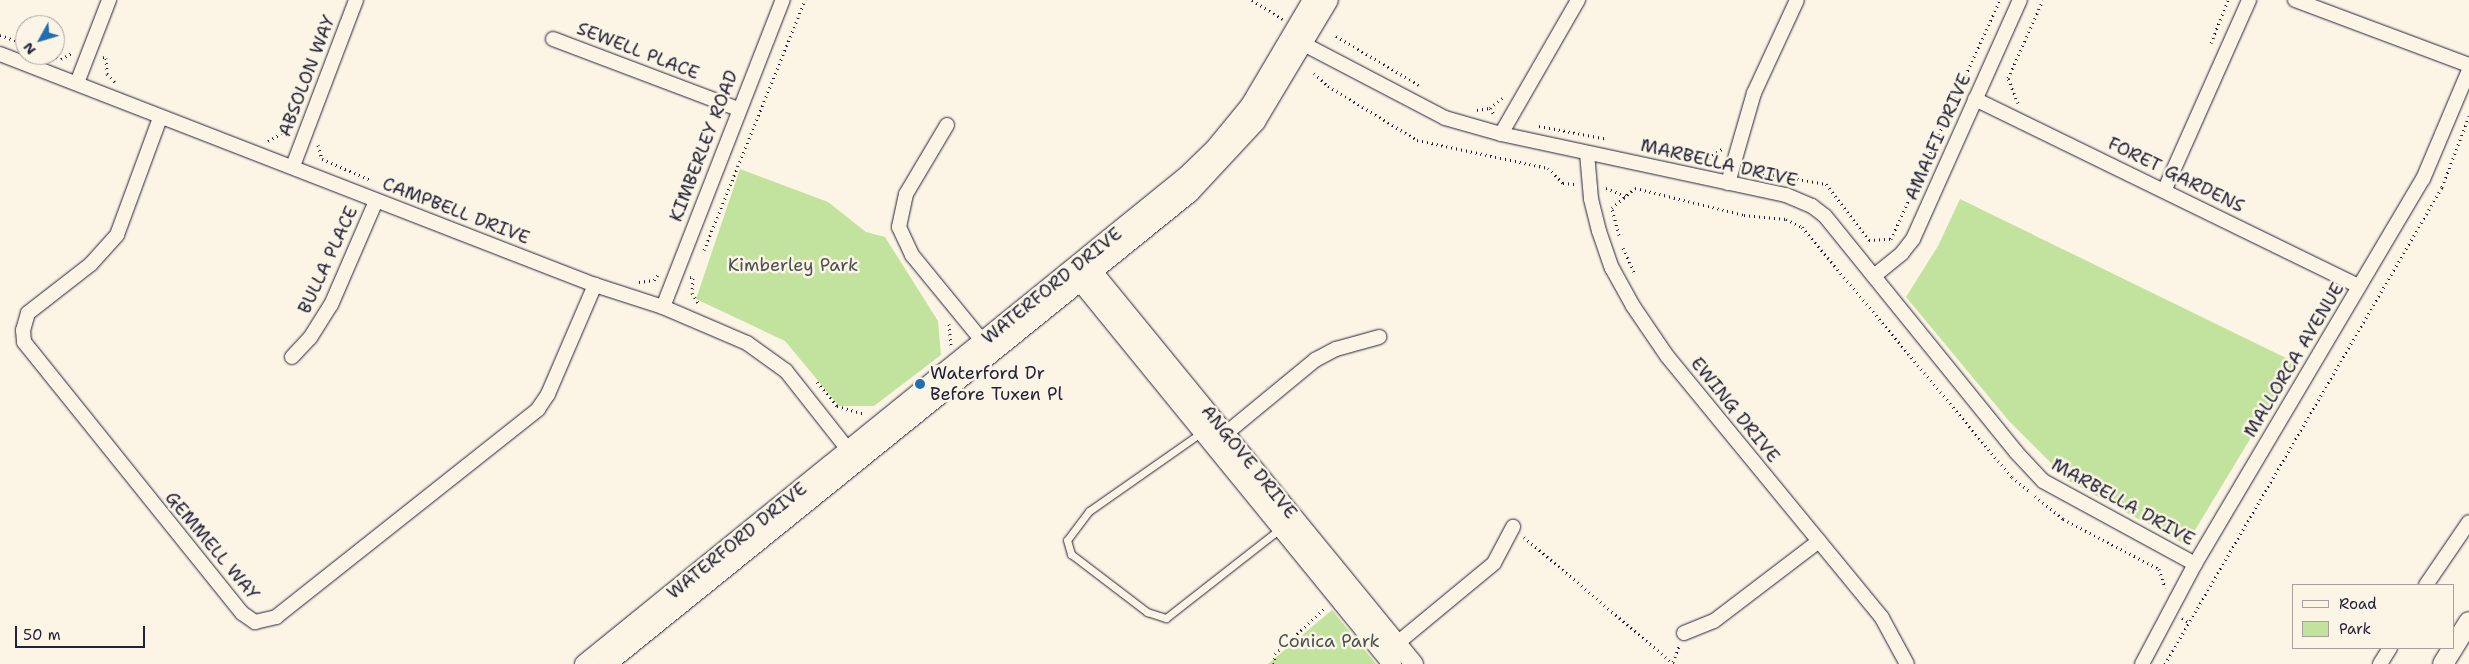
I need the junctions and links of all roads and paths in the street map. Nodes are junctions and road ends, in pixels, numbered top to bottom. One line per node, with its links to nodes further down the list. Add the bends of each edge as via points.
1 (110, 0): 21 (street)
2 (356, 0): 39 (street, ABSOLON WAY)
3 (783, 0): 32 (street, KIMBERLEY ROAD)
4 (805, 0): 55 (path)
5 (1312, 0): 19 (street, WATERFORD DRIVE)
6 (1329, 0): 19 (street, WATERFORD DRIVE)
7 (1578, 0): 38 (street)
8 (1797, 0): 49 (street, via 1754,93)
9 (2000, 0): 49 (path, via 1891,238 1869,240 1826,184)
10 (2020, 0): 30 (street, AMALFI DRIVE)
11 (2043, 0): 31 (path, via 2008,78 2017,102)
12 (2228, 0): 20 (path)
13 (2295, 0): 24 (street)
14 (2247, 1): 52 (street)
15 (0, 35): 18 (path)
16 (1336, 36): 29 (path)
17 (554, 39): 32 (street, SEWELL PLACE)
18 (15, 40)
19 (1296, 40): 38 (street, MARBELLA DRIVE, via 1418,106 1446,118); 58 (street, WATERFORD DRIVE, via 1256,122 1236,147 1190,193)
20 (2210, 46)
21 (90, 52): 23 (path, via 77,46); 27 (street); 28 (path, via 106,58 107,74)
22 (0, 54): 27 (street, CAMPBELL DRIVE)
23 (65, 56)
24 (2469, 65)
25 (2469, 70): 63 (street, MALLORCA AVENUE, via 2427,171)
26 (1314, 73): 51 (path, via 1328,86 1417,140 1548,168 1564,183)
27 (77, 83): 35 (street, CAMPBELL DRIVE)
28 (118, 84)
29 (1420, 86)
30 (1976, 99): 52 (street, FORET GARDENS); 59 (street, AMALFI DRIVE, via 1913,239 1902,253)
31 (2026, 106)
32 (738, 109): 57 (street, KIMBERLEY ROAD)
33 (1468, 109): 38 (path, via 1490,108)
34 (2469, 116): 83 (path, via 2442,187)
35 (160, 118): 48 (street, CAMPBELL DRIVE); 62 (street, GEMMELL WAY, via 117,235 92,264 28,313 23,330 24,342 242,613 255,622 276,617 538,409 548,394)
36 (947, 125): 69 (street, via 906,194 899,226 912,255)
37 (1535, 126): 41 (path)
38 (1503, 129): 43 (street, MARBELLA DRIVE)
39 (306, 130): 40 (path, via 293,126 269,142); 48 (street, ABSOLON WAY); 50 (path, via 318,134 322,159)
40 (260, 139)
41 (1610, 140)
42 (1725, 147): 44 (path)
43 (1587, 153): 49 (street, MARBELLA DRIVE); 51 (street, EWING DRIVE)
44 (1716, 154): 46 (path, via 1705,161); 49 (path)
45 (2166, 156): 47 (path, via 2142,165)
46 (1695, 159)
47 (2134, 161)
48 (293, 166): 54 (street, CAMPBELL DRIVE)
49 (1730, 176): 59 (street, MARBELLA DRIVE, via 1812,206 1825,216)
50 (378, 182)
51 (1590, 185): 53 (path); 64 (street, EWING DRIVE, via 1599,231 1612,268)
52 (2165, 190): 63 (street, FORET GARDENS)
53 (1626, 196): 64 (path, via 1612,208 1620,241 1639,284); 82 (path, via 1635,188 1744,215 1786,219 1802,227 2012,477 2063,519 2159,569 2166,591 2159,604)
54 (376, 201): 62 (street, CAMPBELL DRIVE); 71 (street, BULLA PLACE, via 331,305 310,338)
55 (700, 260)
56 (696, 269): 60 (path)
57 (676, 271): 60 (path); 61 (path, via 664,266 654,280); 65 (street, KIMBERLEY ROAD)
58 (1082, 272): 69 (street, WATERFORD DRIVE); 74 (street, ANGOVE DRIVE)
59 (1874, 276): 80 (street, MARBELLA DRIVE, via 2042,481)
60 (693, 278): 66 (path, via 692,293)
61 (634, 282)
62 (595, 285): 65 (street, CAMPBELL DRIVE)
63 (2359, 286): 80 (street, MALLORCA AVENUE)
64 (1625, 292): 79 (street, EWING DRIVE, via 1667,356)
65 (663, 307): 75 (street, CAMPBELL DRIVE, via 748,343 774,360)
66 (708, 311)
67 (948, 322): 70 (path)
68 (1379, 337): 74 (street, via 1336,349 1315,360)
69 (988, 348): 75 (street, WATERFORD DRIVE)
70 (950, 349)
71 (292, 358)
72 (811, 376): 73 (path, via 837,406 850,412)
73 (873, 414)
74 (1215, 432): 78 (street, ANGOVE DRIVE); 78 (lane, via 1089,511 1067,540 1071,554 1147,612 1166,618); 90 (street, ANGOVE DRIVE)
75 (853, 456): 91 (street, WATERFORD DRIVE)
76 (2469, 522): 81 (street)
77 (1513, 527): 90 (street, via 1494,563); 93 (path)
78 (1282, 528): 90 (street, ANGOVE DRIVE)
79 (1819, 541): 85 (street, via 1714,621); 94 (street, EWING DRIVE, via 1882,618)
80 (2195, 564): 82 (street, MALLORCA AVENUE)
81 (2427, 584)
82 (2170, 610): 83 (path); 95 (street, MALLORCA AVENUE)
83 (2190, 622): 96 (path)
84 (2469, 622): 87 (main road)
85 (1684, 633)
86 (2469, 640): 99 (main road)
87 (2454, 646)
88 (2389, 649): 97 (street)
89 (2452, 649): 98 (main road)
90 (1391, 654): 92 (street, ANGOVE DRIVE)
91 (595, 663)
92 (1414, 664)
93 (1674, 664)
94 (1908, 664)
95 (2142, 664)
96 (2165, 664)
97 (2380, 664)
98 (2443, 664)
99 (2455, 664)

